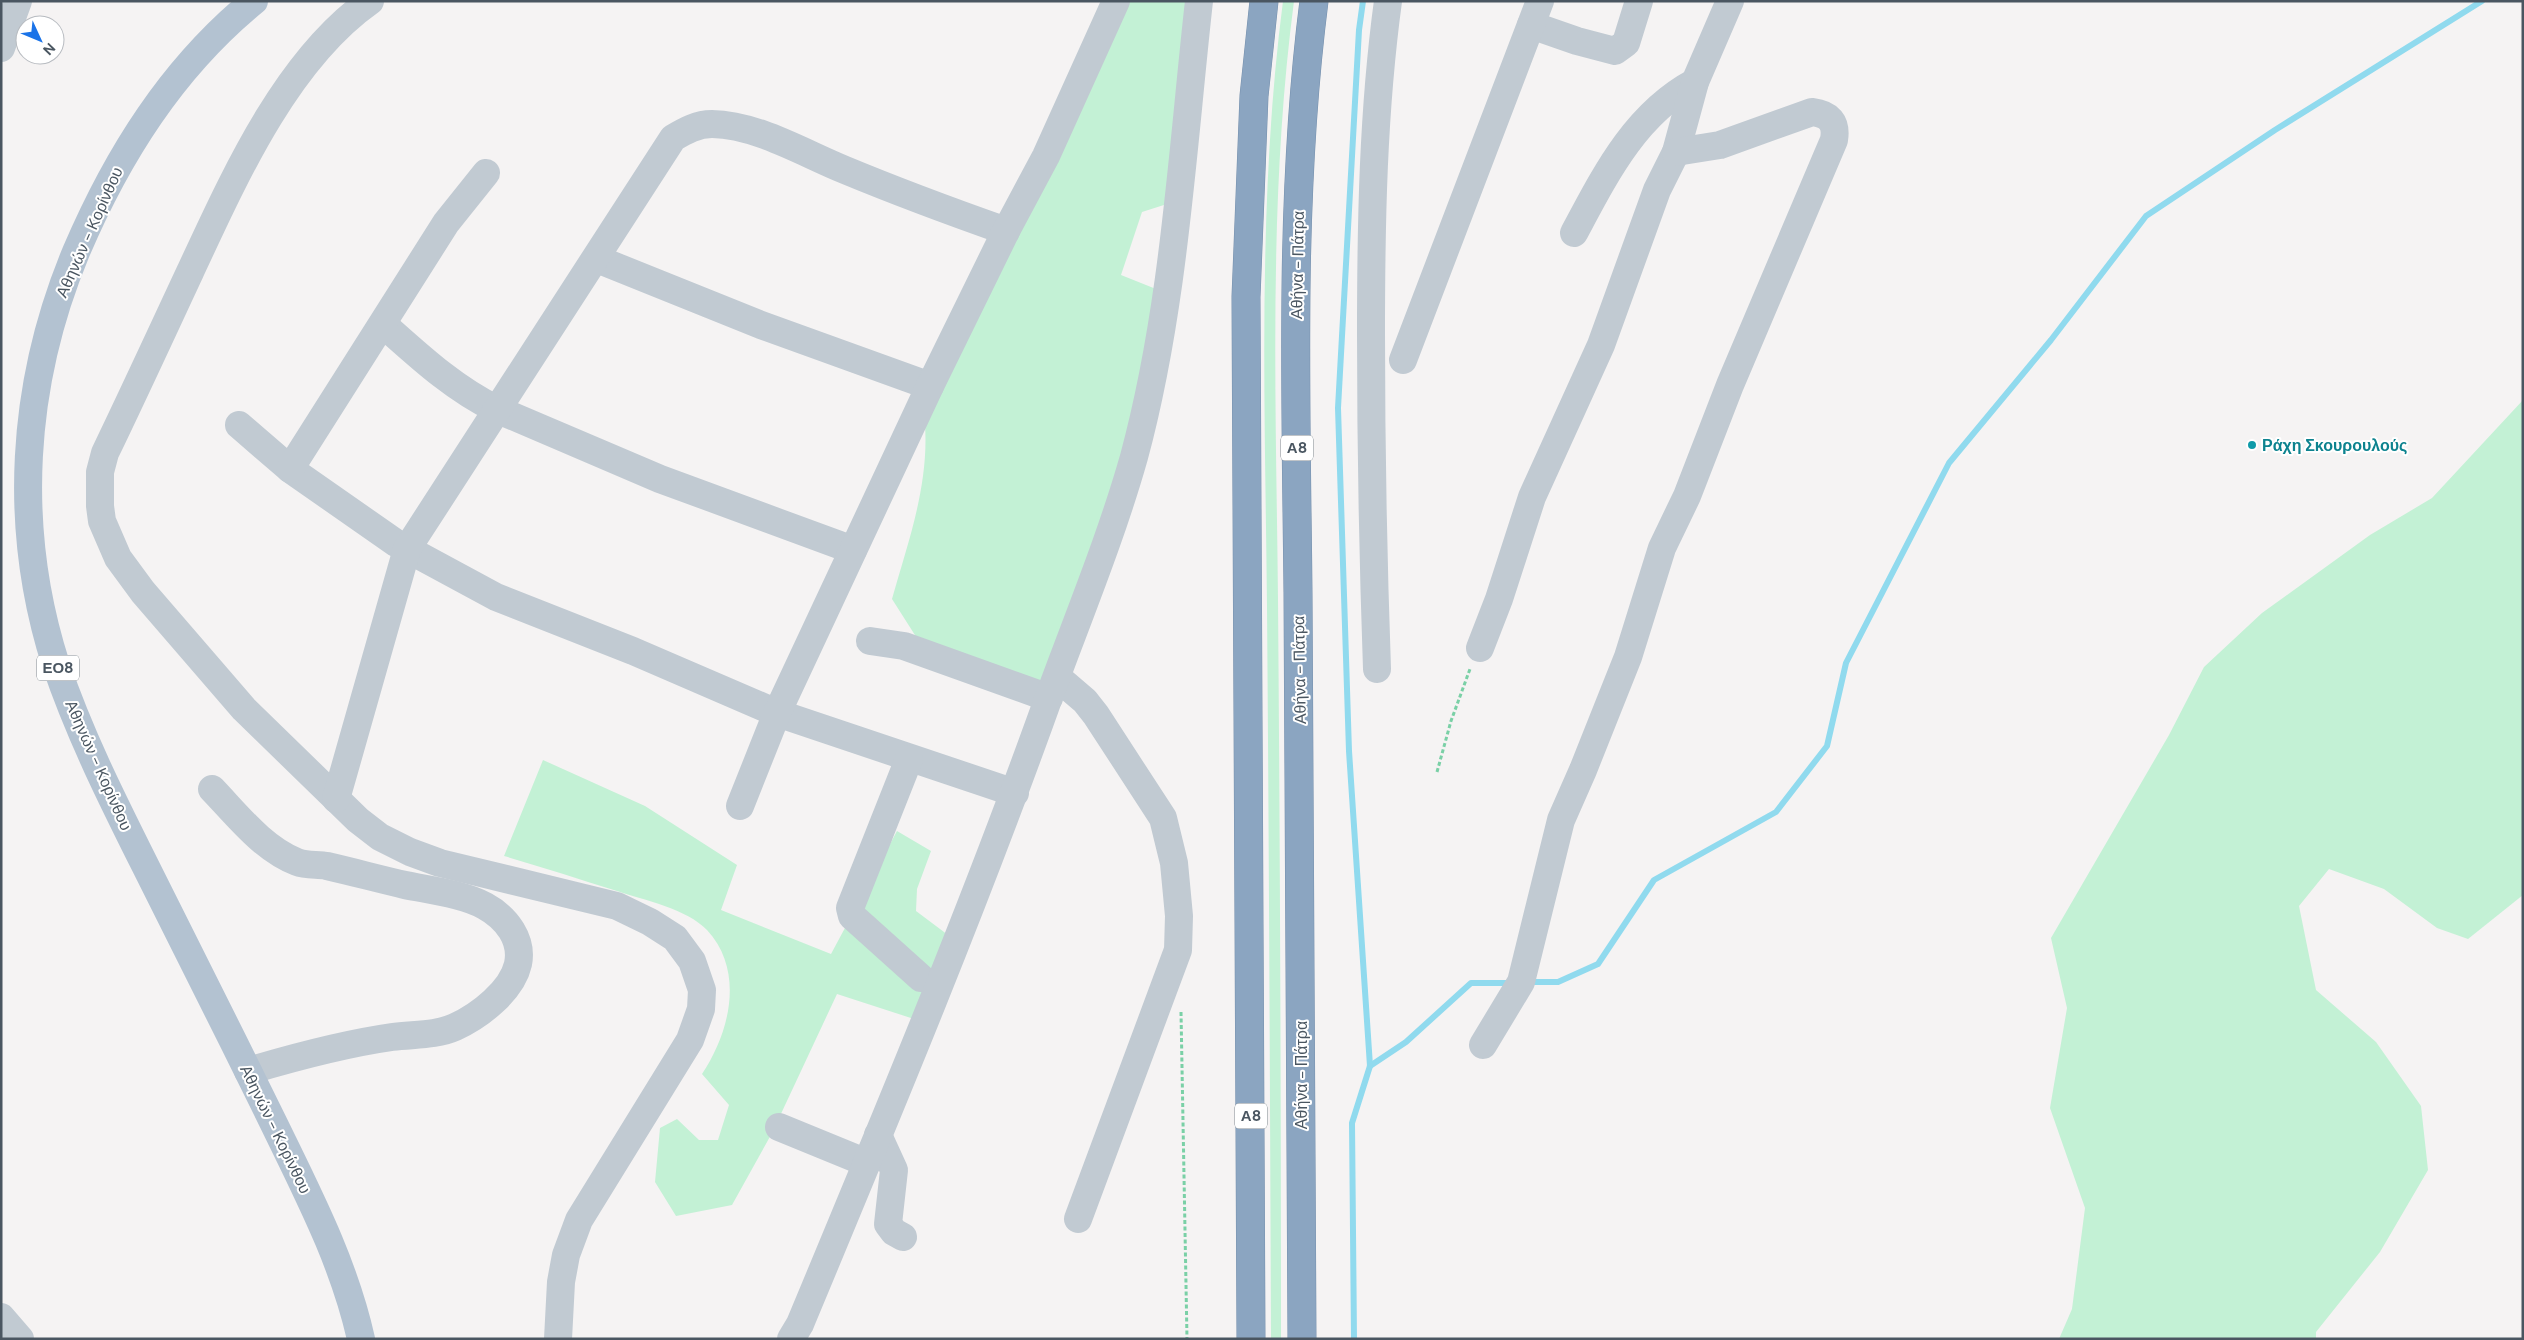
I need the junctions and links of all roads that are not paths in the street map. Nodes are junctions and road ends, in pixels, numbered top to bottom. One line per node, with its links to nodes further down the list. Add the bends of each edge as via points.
1 (18, 1): 12 (street)
2 (254, 1): 39 (main road, Αθηνών - Κορίνθου / ΕΟ8, via 211,40 161,98 139,129 100,199 64,281 49,326 37,374 27,481 37,586 56,665 125,826)
3 (370, 1): 35 (street, via 336,29 298,75 230,186 105,453 98,489 102,521 109,540 143,592 244,710)
4 (1116, 1): 16 (street, via 1046,156)
5 (1199, 1): 30 (street, via 1172,264 1145,410 1110,535)
6 (1264, 1): 50 (highway, Α8, via 1254,96 1246,305)
7 (1314, 1): 51 (highway, Αθήνα - Πάτρα / Α8, via 1304,99 1295,297)
8 (1388, 1): 29 (street, via 1380,56 1371,262 1370,457)
9 (1639, 1): 11 (street, via 1626,43 1616,52 1586,44)
10 (1730, 1): 13 (street)
11 (1536, 13): 20 (street)
12 (1, 48)
13 (1695, 82): 14 (street); 17 (street, via 1676,92 1633,132)
14 (1676, 152): 28 (street, via 1657,190 1601,345 1532,497 1500,599); 38 (street, via 1720,145 1812,112 1823,113 1832,120 1836,129 1687,496 1662,548 1628,657 1561,820 1521,982)
15 (486, 173): 19 (street, via 446,223)
16 (1006, 232): 18 (street, via 772,139 712,124 692,127 673,138); 21 (street)
17 (1574, 233)
18 (597, 259): 21 (street, via 761,325); 22 (street)
19 (384, 325): 22 (street, via 438,373); 24 (street)
20 (1403, 360)
21 (930, 386): 26 (street)
22 (496, 409): 25 (street); 26 (street, via 660,478)
23 (239, 425): 24 (street)
24 (290, 469): 25 (street)
25 (407, 549): 31 (street, via 496,597 634,651); 35 (street)
26 (853, 550): 31 (street)
27 (870, 641): 30 (street, via 904,646)
28 (1480, 648)
29 (1377, 669)
30 (1053, 688): 34 (street); 43 (street, via 1085,701 1163,818 1174,863 1179,916 1178,950)
31 (776, 713): 32 (street); 36 (street)
32 (909, 759): 34 (street); 37 (street, via 850,908 852,916)
33 (212, 789): 39 (street, via 262,840 299,863 445,893 485,906 516,936 520,949 518,966 501,994 455,1027 426,1035 392,1037 302,1055)
34 (1015, 793): 41 (street)
35 (336, 799): 48 (street, via 380,837 410,852 440,863 617,906 675,938 692,961 702,990 690,1040 579,1220 561,1282)
36 (740, 806)
37 (920, 978)
38 (1483, 1045)
39 (248, 1071): 47 (main road, Αθηνών - Κορίνθου / ΕΟ8, via 335,1252)
40 (779, 1127): 42 (street)
41 (878, 1135): 42 (street); 44 (street, via 894,1170 888,1224)
42 (867, 1163): 49 (street)
43 (1078, 1219)
44 (904, 1237)
45 (1, 1317): 46 (street)
46 (20, 1339)
47 (361, 1339)
48 (558, 1339)
49 (791, 1339)
50 (1251, 1339)
51 (1302, 1339)

